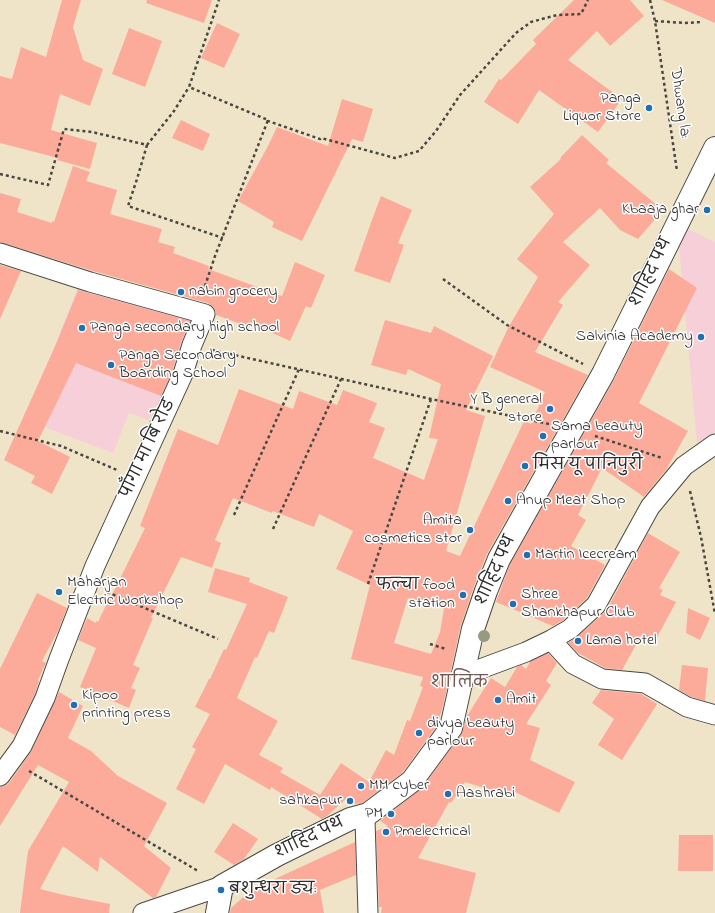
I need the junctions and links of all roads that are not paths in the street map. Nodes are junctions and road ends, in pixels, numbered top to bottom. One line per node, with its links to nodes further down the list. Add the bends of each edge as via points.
1 (715, 148): 5 (street, शाहिद पथ, via 603,374 499,559 473,629)
2 (0, 253): 7 (street, पाँगा मा बि रोड, via 78,279 205,314 183,374 88,584 45,698 22,746)
3 (715, 444): 4 (street, via 684,466 650,507 596,606 570,629)
4 (551, 640): 5 (street); 6 (street, via 573,664 602,679 645,682 687,707)
5 (464, 675): 8 (street, शाहिद पथ, via 451,728 412,782)
6 (715, 715)
7 (0, 776)
8 (368, 814): 9 (street, शाहिद पथ, via 350,819); 12 (street, via 365,820)
9 (222, 886): 10 (street); 11 (street)
10 (143, 913)
11 (217, 913)
12 (368, 913)

